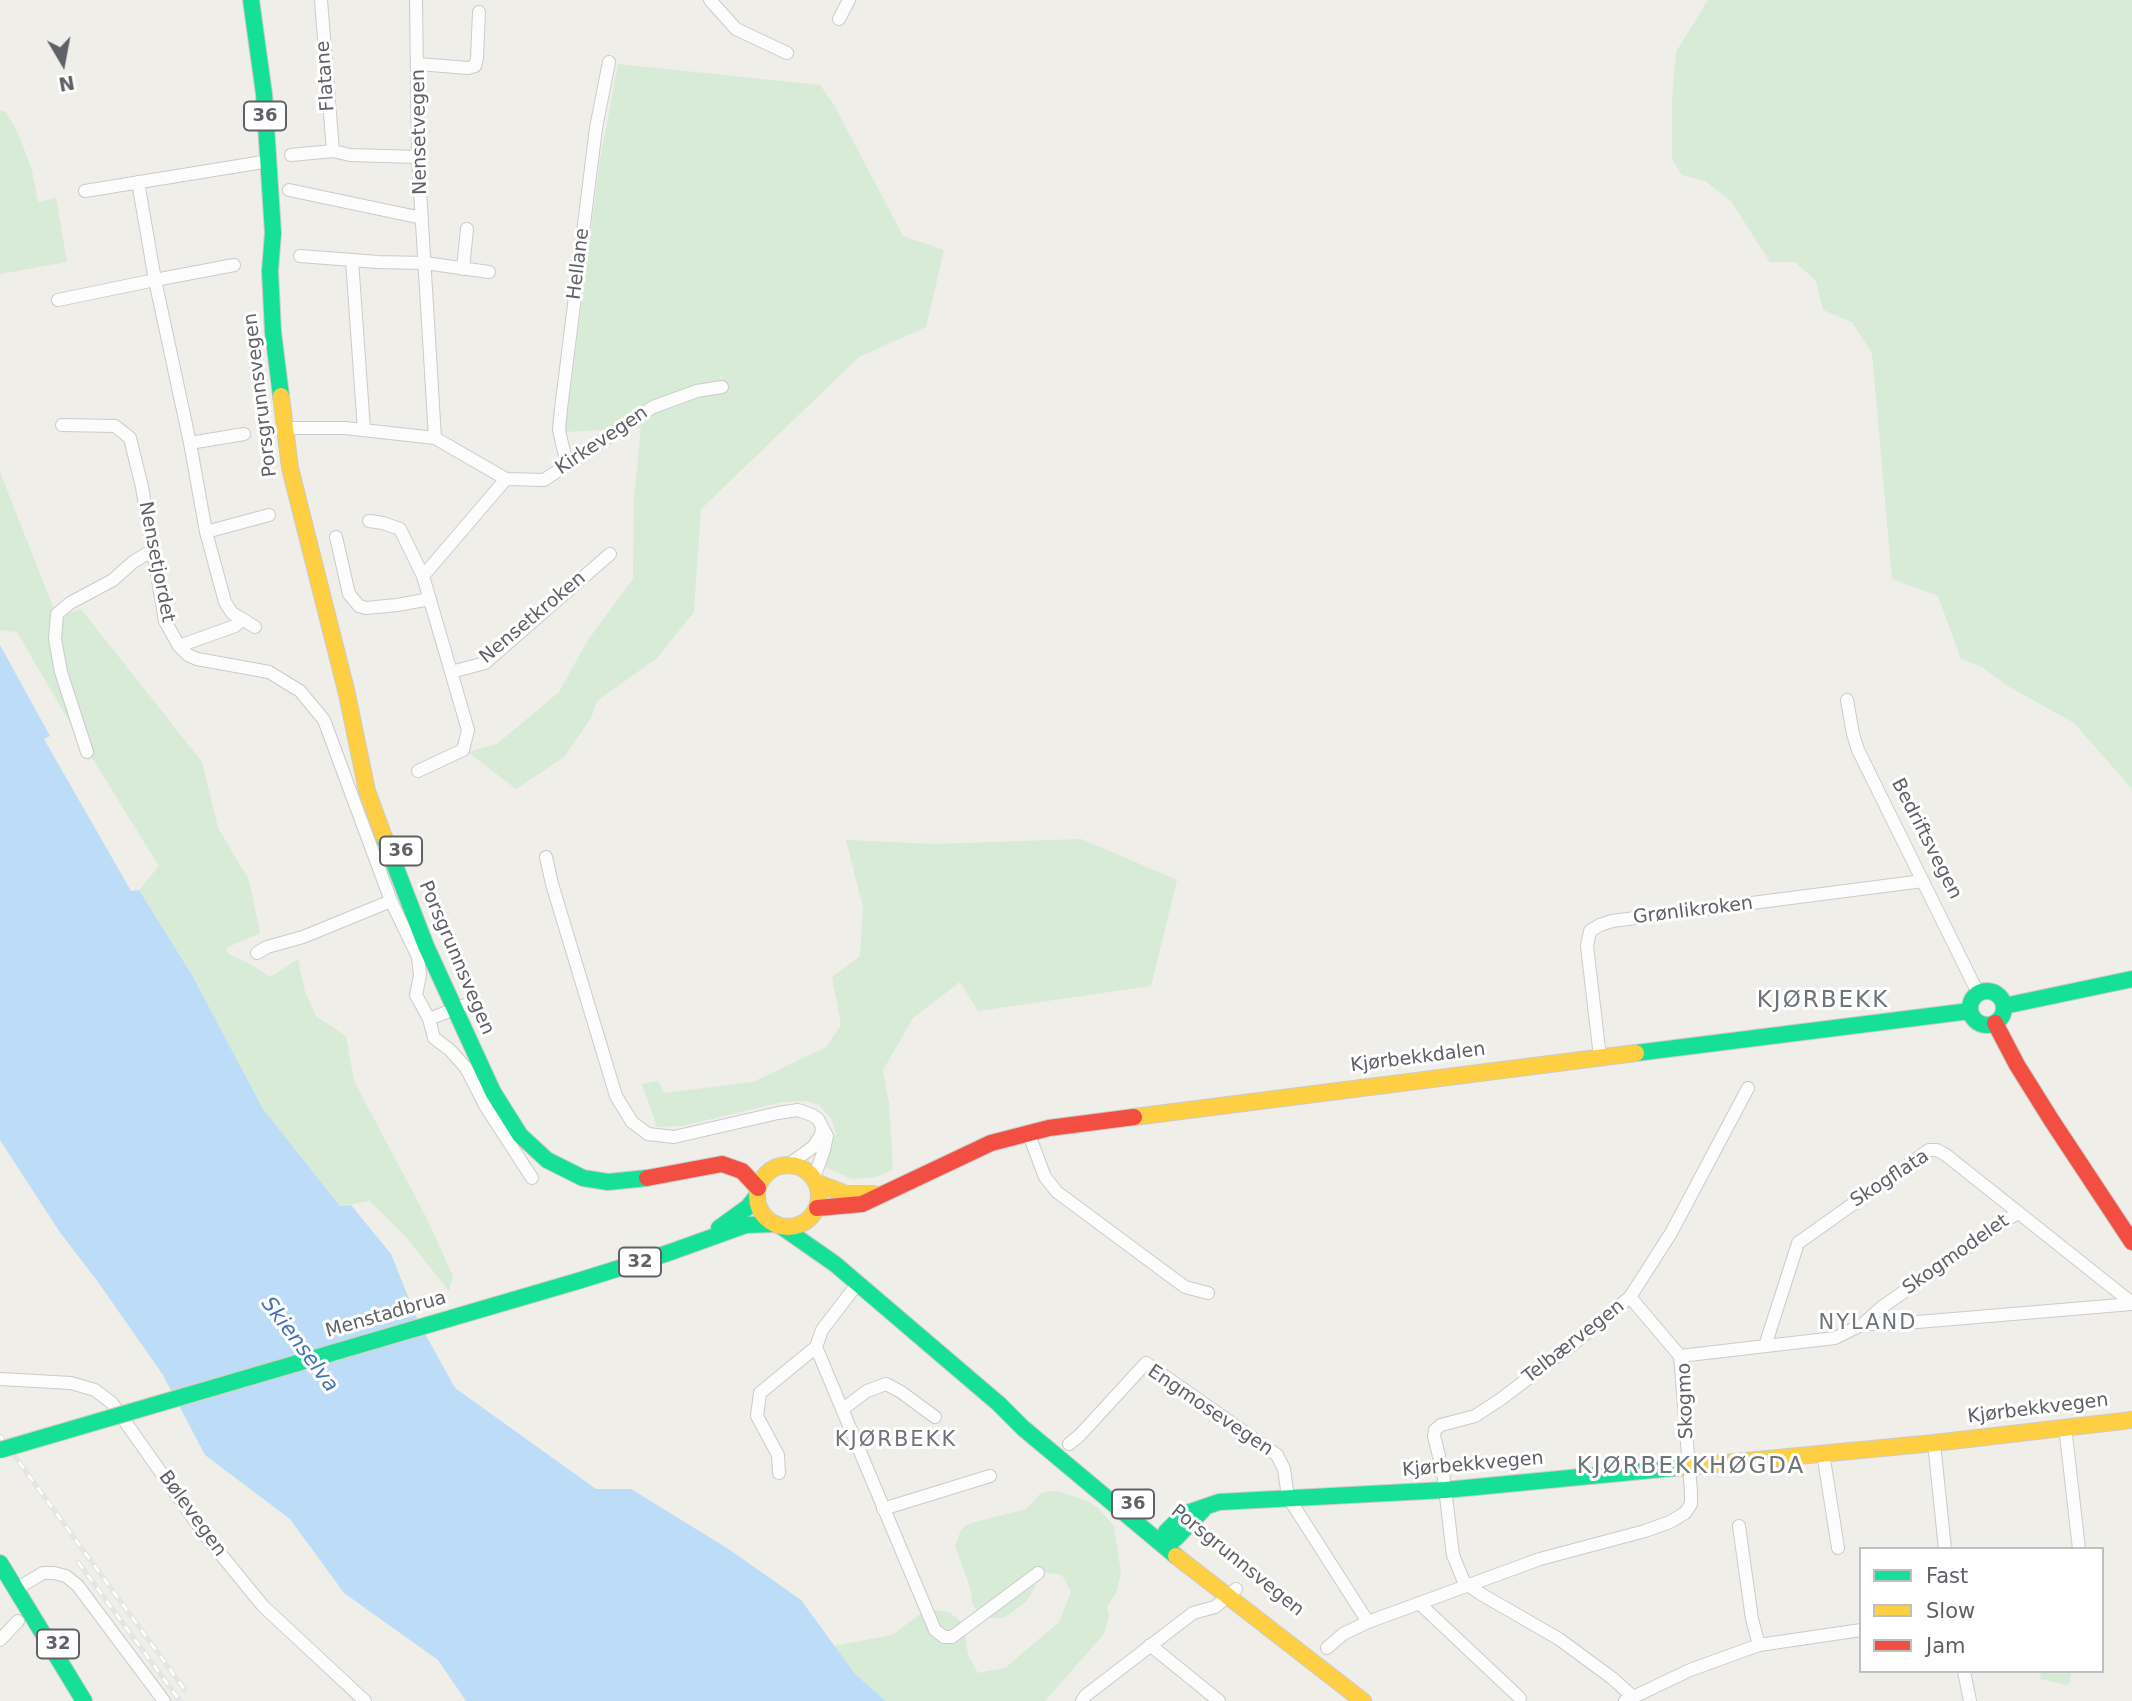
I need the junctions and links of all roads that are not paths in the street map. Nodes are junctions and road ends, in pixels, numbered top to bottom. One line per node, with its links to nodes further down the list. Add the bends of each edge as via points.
1 (251, 0): 14 (main road, Porsgrunnsvegen / 36)
2 (321, 0): 11 (street, Flatane)
3 (416, 0): 10 (street, Nensetvegen)
4 (710, 0): 8 (street, via 736,29)
5 (849, 0): 7 (street)
6 (480, 12): 10 (street, via 475,66)
7 (839, 19)
8 (788, 53)
9 (610, 62): 35 (street, Hellane, via 596,128 561,409 560,437)
10 (419, 64): 13 (street, Nensetvegen)
11 (333, 151): 12 (street); 13 (street)
12 (291, 155)
13 (418, 157): 18 (street, Nensetvegen)
14 (269, 161): 15 (street); 30 (main road, Porsgrunnsvegen / 36, via 271,313)
15 (138, 182): 17 (street); 26 (street)
16 (289, 190): 18 (street)
17 (85, 191)
18 (422, 218): 22 (street, Nensetvegen)
19 (467, 229): 24 (street)
20 (300, 256): 21 (street)
21 (352, 260): 22 (street); 31 (street)
22 (425, 263): 24 (street); 33 (street, Nensetvegen)
23 (234, 265): 26 (street)
24 (463, 269): 25 (street)
25 (489, 272)
26 (155, 280): 27 (street); 34 (street)
27 (58, 300)
28 (722, 387): 35 (street, Kirkevegen, via 653,407)
29 (62, 425): 41 (street, Nensetjordet, via 115,426 130,438)
30 (290, 427): 31 (street, Kirkevegen); 59 (main road, Porsgrunnsvegen / 36, via 304,530 372,805 413,916)
31 (364, 430): 33 (street, Kirkevegen)
32 (244, 434): 34 (street)
33 (436, 438): 36 (street, Kirkevegen)
34 (190, 443): 39 (street)
35 (568, 465): 36 (street, Kirkevegen, via 544,480)
36 (506, 479): 43 (street)
37 (269, 515): 39 (street)
38 (369, 522): 43 (street, via 400,529)
39 (206, 532): 45 (street, via 225,602)
40 (336, 537): 44 (street, via 349,594 359,606)
41 (153, 550): 47 (street, Nensetjordet, via 165,621); 50 (street, via 57,614 55,639 61,672)
42 (610, 554): 48 (street, Nensetkroken, via 485,663)
43 (423, 576): 44 (street)
44 (430, 599): 48 (street)
45 (243, 619): 46 (street); 47 (street)
46 (255, 627)
47 (179, 646): 54 (street, Nensetjordet, via 197,659 269,673 311,701 334,744)
48 (451, 672): 51 (street, via 468,730 463,750)
49 (1847, 700): 53 (street, Bedriftsvegen, via 1858,750)
50 (87, 752)
51 (418, 771)
52 (546, 857): 65 (street, via 617,1096 632,1122 648,1134 674,1137 798,1110 813,1115)
53 (1923, 881): 57 (street, Bedriftsvegen); 63 (street, Grønlikroken, via 1600,925 1590,931 1587,946)
54 (391, 901): 55 (street); 61 (street, Nensetjordet, via 418,957 416,995)
55 (257, 953)
56 (2132, 979): 58 (main road)
57 (1978, 993): 58 (main road, via 1994,993); 60 (main road)
58 (2004, 1006): 62 (main road)
59 (459, 1007): 61 (street); 68 (main road, Porsgrunnsvegen / 36, via 502,1108 539,1154 583,1178 621,1182)
60 (1970, 1012): 62 (main road, via 1977,1022); 63 (main road, Kjørbekkdalen)
61 (429, 1019): 69 (street, Porsgrunnsvegen, via 434,1038 466,1069)
62 (1995, 1023): 77 (main road, via 2052,1121)
63 (1600, 1056): 66 (main road, Kjørbekkdalen)
64 (1748, 1088): 81 (street, Telbærvegen, via 1667,1242)
65 (822, 1126): 67 (street, via 813,1147); 70 (street, via 827,1136)
66 (1028, 1132): 72 (main road, Kjørbekkdalen, via 974,1150); 80 (street, via 1045,1177 1057,1192 1185,1287)
67 (780, 1167): 68 (main road, Porsgrunnsvegen / 36, via 733,1154 706,1157); 70 (main road, 36, via 803,1168); 71 (main road, via 761,1181)
68 (663, 1173): 71 (main road, Porsgrunnsvegen / 36, via 722,1164 742,1171)
69 (532, 1178)
70 (815, 1180): 72 (main road, Kjørbekkdalen, via 846,1194); 73 (main road, 36, via 820,1196)
71 (757, 1192): 75 (main road, 36, via 760,1209); 76 (main road, Menstadbrua / 32, via 748,1207)
72 (884, 1195): 73 (main road, Kjørbekkdalen, via 862,1204)
73 (815, 1211): 75 (main road, via 796,1226); 78 (main road, Porsgrunnsvegen / 36, via 821,1240)
74 (2017, 1213): 82 (street, Skogflata); 83 (street, Skogmodelet); 84 (street, Skogflata, via 1946,1155 1937,1150 1923,1153 1798,1243)
75 (778, 1226): 76 (main road, Menstadbrua / 32, via 746,1225); 78 (main road, Porsgrunnsvegen / 36)
76 (701, 1240): 94 (main road, Menstadbrua / 32, bridge, via 578,1281)
77 (2132, 1242)
78 (835, 1264): 79 (main road, Porsgrunnsvegen / 36)
79 (858, 1283): 85 (street, via 822,1330); 103 (main road, Porsgrunnsvegen / 36, via 999,1404 1062,1447)
80 (1208, 1293)
81 (1630, 1297): 86 (street); 99 (street, Telbærvegen, via 1502,1398 1475,1416 1435,1430)
82 (2132, 1304): 83 (street, Skogmo)
83 (1863, 1324): 84 (street, Skogmo, via 1835,1338)
84 (1765, 1346): 86 (street, Skogmo)
85 (816, 1347): 88 (street); 97 (street, via 760,1393 757,1416 778,1455)
86 (1680, 1356): 96 (street, Skogmo)
87 (0, 1379): 127 (street, Bølevegen, via 71,1383 95,1390 113,1404 205,1535 262,1606)
88 (843, 1409): 89 (street, via 886,1384); 101 (street)
89 (935, 1417)
90 (2132, 1420): 91 (main road, Kjørbekkvegen)
91 (2065, 1426): 92 (main road, Kjørbekkvegen); 105 (street)
92 (1934, 1443): 95 (main road, Kjørbekkvegen); 104 (street)
93 (1069, 1444): 100 (street, Engmosevegen, via 1146,1363 1277,1455)
94 (0, 1450)
95 (1823, 1453): 96 (main road, Kjørbekkvegen); 106 (street)
96 (1689, 1466): 99 (main road, Kjørbekkvegen); 109 (street, Skogmo, via 1691,1504 1670,1522)
97 (779, 1472)
98 (990, 1476): 101 (street)
99 (1445, 1490): 100 (main road, Kjørbekkvegen); 109 (street, via 1452,1555)
100 (1288, 1497): 103 (main road, Kjørbekkvegen, via 1210,1504); 114 (street, Engmosevegen)
101 (883, 1509): 108 (street, via 935,1630 944,1637 961,1631)
102 (1739, 1526): 118 (street)
103 (1168, 1538): 111 (main road, Porsgrunnsvegen / 36)
104 (1945, 1547)
105 (2079, 1547)
106 (1838, 1548)
107 (0, 1563): 110 (main road, 32)
108 (1038, 1573)
109 (1468, 1585): 112 (street, Skogmo); 122 (street, via 1559,1639 1612,1678)
110 (16, 1589): 124 (main road, 32); 125 (main road, 32); 126 (street, via 43,1573 66,1576)
111 (1232, 1593): 117 (street, via 1214,1607 1193,1613); 123 (main road, Porsgrunnsvegen / 36)
112 (1419, 1603): 114 (street, Skogmo); 121 (street)
113 (18, 1621): 116 (street)
114 (1368, 1622): 119 (street, Skogmo)
115 (1859, 1630): 118 (street)
116 (0, 1640)
117 (1150, 1645): 128 (street); 129 (street)
118 (1759, 1645): 122 (street)
119 (1326, 1648)
120 (1964, 1673): 130 (street)
121 (1520, 1698)
122 (1629, 1698)
123 (1371, 1700)
124 (84, 1701)
125 (98, 1701)
126 (164, 1701)
127 (365, 1701)
128 (1082, 1701)
129 (1219, 1701)
130 (1970, 1701)

